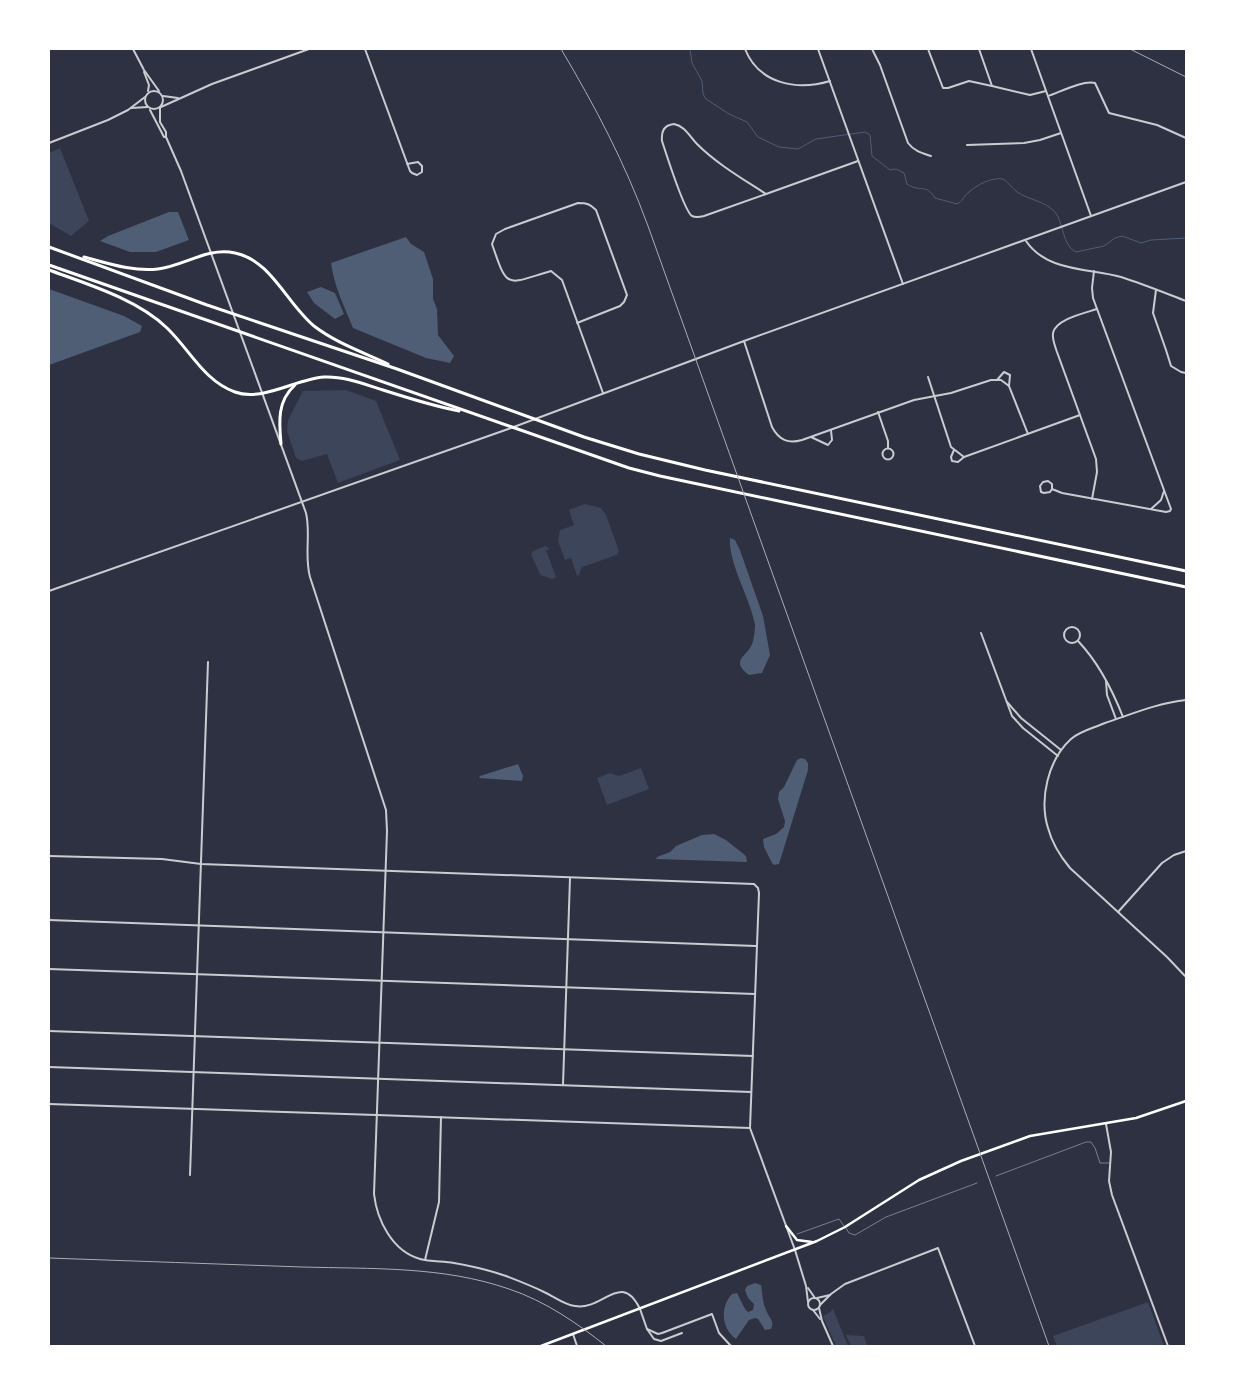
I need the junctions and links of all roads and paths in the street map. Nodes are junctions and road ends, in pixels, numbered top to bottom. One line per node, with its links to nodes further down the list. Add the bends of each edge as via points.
1 (133, 49): 10 (street)
2 (309, 49): 19 (street)
3 (365, 49): 30 (street)
4 (745, 49): 11 (street, via 755,66 780,82 800,86)
5 (818, 49): 11 (street)
6 (872, 49): 28 (street, via 908,142 911,147)
7 (928, 49): 12 (street, via 943,88 969,81)
8 (979, 49): 12 (street)
9 (1031, 49): 13 (street)
10 (144, 70): 14 (street); 15 (street)
11 (830, 80): 29 (street)
12 (992, 86): 13 (street, via 1030,95)
13 (1046, 90): 17 (street)
14 (159, 92): 15 (street, via 153,90); 16 (street)
15 (148, 93): 18 (street)
16 (163, 96): 19 (street); 21 (street)
17 (1048, 96): 23 (street); 25 (street, via 1088,82 1095,83 1109,113 1157,125)
18 (145, 97): 20 (street); 22 (street)
19 (178, 98): 21 (street)
20 (149, 107): 21 (street); 22 (street); 24 (street)
21 (160, 107): 24 (street, via 160,122)
22 (131, 108): 26 (street)
23 (1061, 133): 27 (street, via 1024,144); 33 (street)
24 (166, 138): 36 (street)
25 (1186, 138)
26 (49, 143)
27 (967, 145)
28 (931, 156)
29 (859, 160): 32 (street); 41 (street)
30 (407, 164): 30 (street, via 414,175 422,172 418,162)
31 (1186, 182): 33 (street)
32 (766, 194): 32 (street, via 703,150 682,126 672,124 664,128 664,149 684,204 694,217)
33 (1091, 217): 34 (street)
34 (1026, 241): 40 (street, via 1056,264); 41 (street)
35 (49, 247): 37 (highway)
36 (211, 252): 37 (highway, via 164,268 147,270); 47 (highway, via 234,253 254,261 315,326 340,342); 53 (street)
37 (69, 253): 47 (highway, via 207,305)
38 (49, 266): 57 (highway)
39 (49, 270): 53 (highway, via 94,287 150,315 167,328 220,386 248,395)
40 (1094, 271): 42 (street); 44 (street, via 1092,288)
41 (903, 284): 46 (street)
42 (1156, 290): 43 (street); 48 (street, via 1152,312 1171,366)
43 (1186, 301)
44 (1097, 309): 58 (street, via 1061,322 1053,334); 67 (street)
45 (577, 323): 45 (street, via 557,274 551,271 516,282 508,280 502,273 492,244 496,234 578,203 590,204 596,210 626,295 620,306); 54 (street)
46 (744, 341): 54 (street); 61 (street, via 775,432 789,442)
47 (397, 369): 71 (highway, via 517,414 639,454)
48 (1186, 373)
49 (928, 377): 55 (street)
50 (997, 380): 52 (street); 52 (street, via 1001,374 1007,373 1011,378); 55 (street)
51 (301, 381): 53 (highway); 57 (highway, via 325,377 348,379); 62 (highway, via 290,389 280,411)
52 (1009, 386): 60 (street)
53 (262, 393): 62 (street)
54 (603, 394): 69 (street)
55 (934, 396): 56 (street); 64 (street)
56 (878, 412): 59 (street); 63 (street)
57 (474, 415): 72 (highway, via 629,468)
58 (1080, 415): 60 (street); 68 (street, via 1096,459)
59 (830, 430): 61 (street); 61 (street, via 832,440 828,445)
60 (1028, 434): 65 (street)
61 (811, 437)
62 (281, 444): 69 (street)
63 (888, 448): 63 (street, via 883,454 888,459 894,453)
64 (954, 450): 65 (street); 65 (street, via 952,461 958,462)
65 (964, 457)
66 (1052, 489): 66 (street, via 1048,481 1040,486 1044,493 1048,494); 68 (street)
67 (1164, 489): 70 (street, via 1161,500); 70 (street, via 1170,510)
68 (1092, 499): 70 (street)
69 (302, 502): 73 (street); 87 (street, via 309,526 307,563 310,577 386,810)
70 (1150, 509)
71 (1186, 571)
72 (1186, 587)
73 (49, 591)
74 (981, 633): 78 (street)
75 (1078, 641): 75 (street, via 1078,630 1066,629 1065,641 1072,644); 77 (street, via 1091,655)
76 (208, 662): 86 (street)
77 (1106, 681): 80 (street); 81 (street, via 1107,695)
78 (1005, 697): 82 (street, via 1021,718); 83 (street, via 1017,722)
79 (1186, 700): 80 (street)
80 (1122, 717): 81 (street)
81 (1116, 719): 82 (street, via 1075,735)
82 (1061, 751): 83 (street)
83 (1058, 756): 89 (street, via 1048,780 1045,799 1051,838 1070,868)
84 (1186, 851): 89 (street, via 1162,863)
85 (49, 856): 86 (street, via 162,859)
86 (201, 864): 87 (street); 91 (street)
87 (385, 870): 88 (street); 92 (street)
88 (570, 877): 93 (street); 94 (street, via 751,883 759,894)
89 (1118, 912): 97 (street)
90 (49, 920): 91 (street)
91 (199, 926): 92 (street); 96 (street)
92 (383, 932): 93 (street); 98 (street)
93 (568, 939): 94 (street); 99 (street)
94 (757, 946): 100 (street)
95 (49, 969): 96 (street)
96 (197, 974): 98 (street); 102 (street)
97 (1186, 977)
98 (381, 981): 99 (street); 103 (street)
99 (566, 987): 100 (street); 104 (street)
100 (755, 994): 105 (street)
101 (49, 1031): 102 (street)
102 (194, 1036): 103 (street); 107 (street)
103 (379, 1043): 104 (street); 108 (street)
104 (564, 1049): 105 (street); 109 (street)
105 (753, 1056): 110 (street)
106 (49, 1067): 107 (street)
107 (193, 1072): 108 (street); 113 (street)
108 (378, 1079): 109 (street); 114 (street)
109 (562, 1085): 110 (street)
110 (752, 1092): 117 (street)
111 (1186, 1101): 116 (main road, via 1148,1115)
112 (49, 1104): 113 (street)
113 (192, 1109): 114 (street); 119 (street)
114 (377, 1115): 115 (street); 127 (street, via 374,1194 378,1215 395,1243)
115 (442, 1117): 117 (street); 127 (street, via 438,1202)
116 (1106, 1124): 118 (street); 123 (main road, via 1046,1132 961,1161 918,1180)
117 (750, 1128): 122 (street)
118 (1111, 1163): 120 (lane, via 1100,1162 1091,1142 1086,1142); 144 (street, via 1112,1195)
119 (190, 1175)
120 (996, 1176)
121 (977, 1183): 123 (lane, via 886,1217 855,1235)
122 (786, 1226): 125 (main road, via 797,1240); 126 (street)
123 (845, 1228): 124 (lane, via 839,1219); 125 (main road)
124 (797, 1234)
125 (814, 1242): 126 (main road)
126 (795, 1250): 128 (street); 133 (main road)
127 (425, 1260): 133 (street, via 466,1265 505,1276 573,1306 591,1305 613,1293 623,1292 632,1296)
128 (806, 1286): 130 (street); 131 (street)
129 (830, 1295): 130 (street); 132 (street); 143 (street, via 845,1284 938,1248)
130 (816, 1298): 131 (street); 132 (street)
131 (808, 1302): 134 (street, via 808,1308)
132 (820, 1306): 134 (street); 135 (street)
133 (640, 1309): 136 (street); 138 (main road)
134 (813, 1310): 135 (street)
135 (822, 1321): 142 (street)
136 (647, 1329): 137 (street, via 658,1341); 141 (street, via 658,1334 712,1314 719,1333)
137 (682, 1333)
138 (573, 1334): 139 (main road); 140 (street)
139 (541, 1346)
140 (577, 1346)
141 (731, 1346)
142 (833, 1346)
143 (975, 1346)
144 (1168, 1346)

